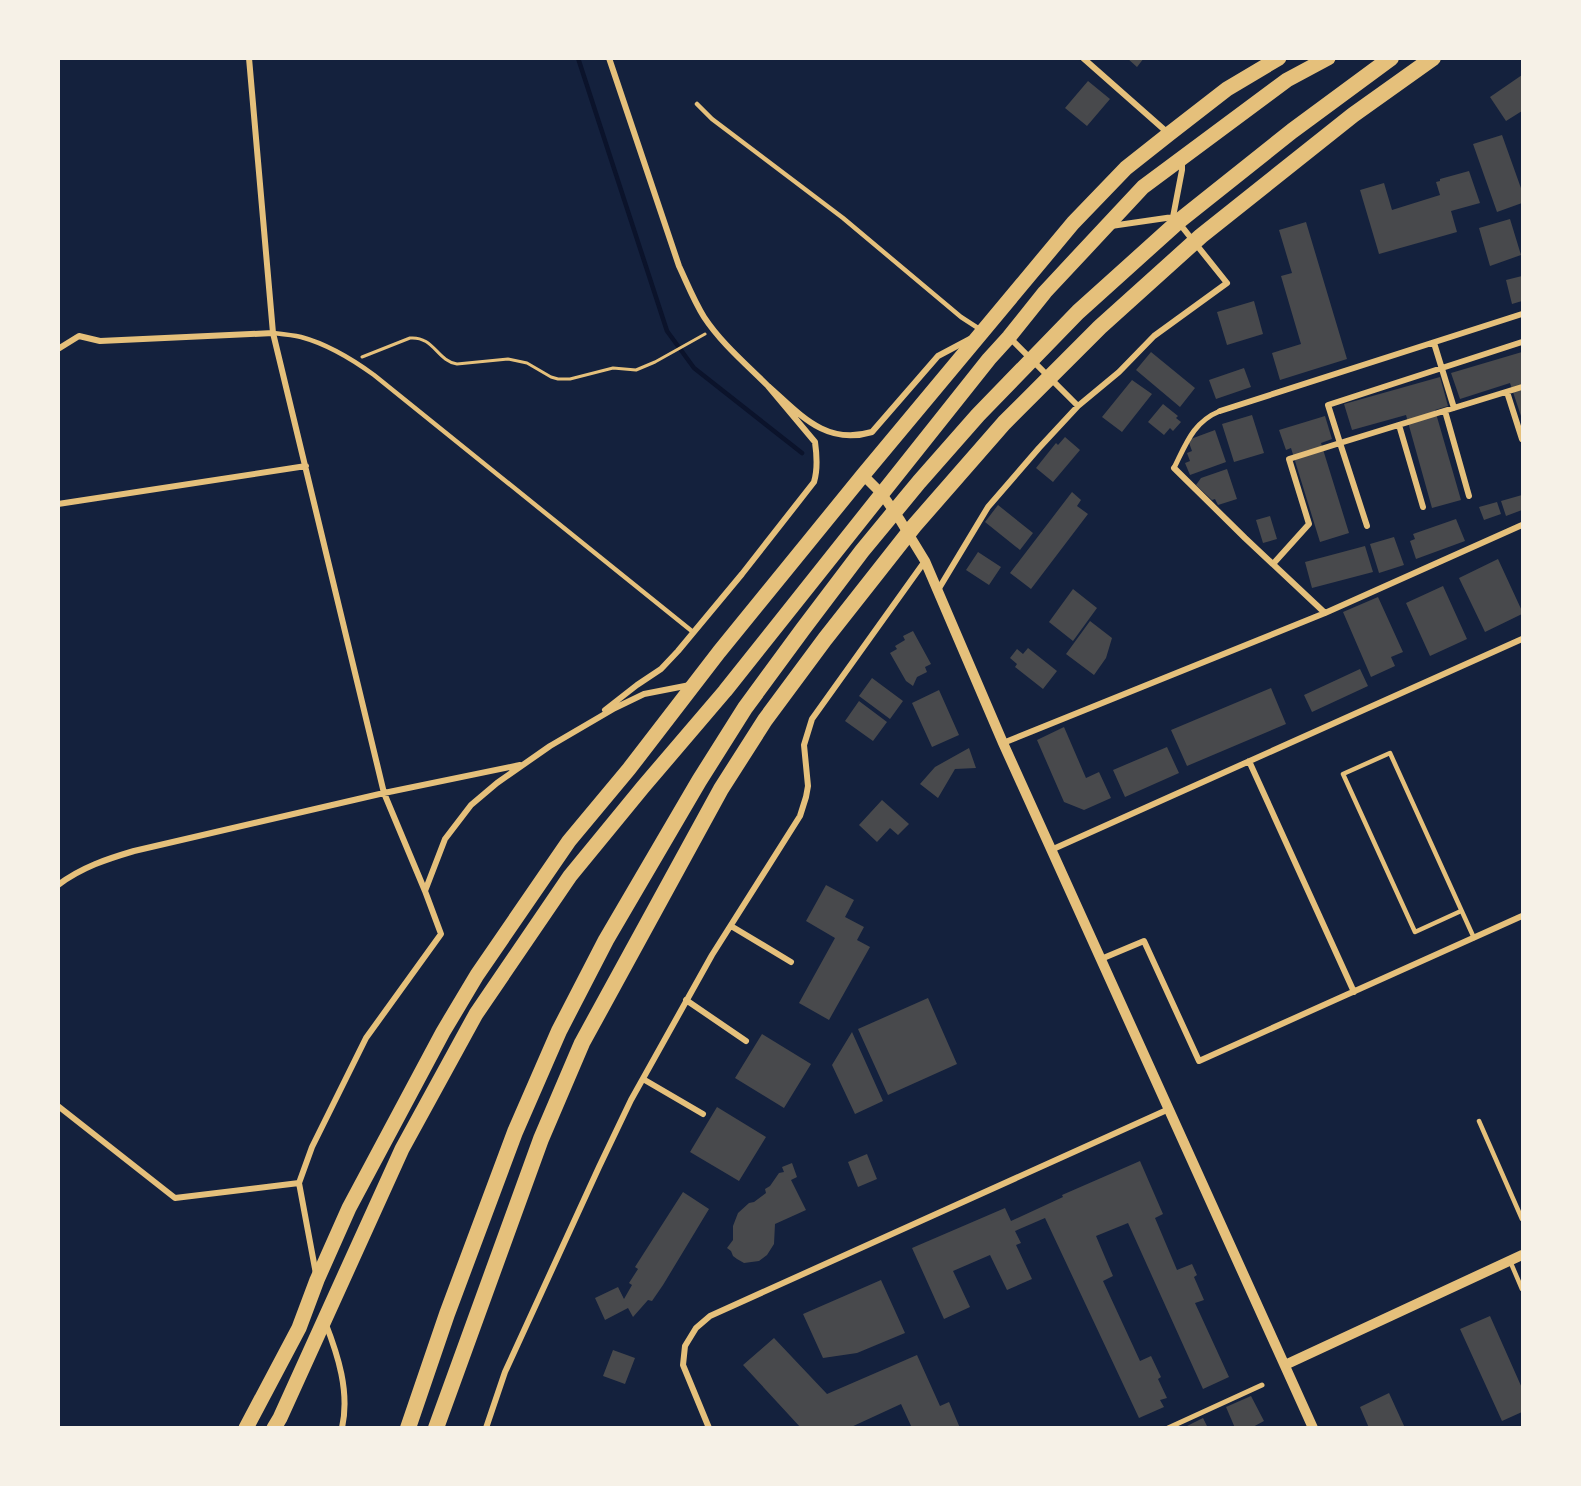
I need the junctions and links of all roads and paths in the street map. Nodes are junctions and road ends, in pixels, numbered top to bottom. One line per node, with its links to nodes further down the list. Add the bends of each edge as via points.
1 (249, 58): 16 (street)
2 (609, 58): 14 (street, via 679,266)
3 (1083, 58): 9 (street)
4 (1279, 58): 9 (main road, via 1227,89)
5 (1328, 58): 10 (main road, via 1287,81)
6 (1391, 58): 83 (highway, via 1179,221 1078,312 919,482 855,560 745,708 606,940 559,1031 515,1132)
7 (1433, 58): 84 (highway, via 1353,115 1201,236 1100,327 1004,423 914,526 765,720 721,789 582,1043 541,1139)
8 (697, 104): 15 (lane, via 961,317)
9 (1169, 134): 15 (main road, via 1126,168 1072,223)
10 (1182, 157): 11 (street); 12 (main road, via 1143,187)
11 (1173, 217): 12 (street); 26 (street, via 1227,283 1154,336)
12 (1106, 227): 17 (main road)
13 (1522, 314): 19 (street)
14 (713, 329): 21 (path, via 636,370 612,368 570,378 551,377 527,363 508,359 449,363 418,337 375,351); 23 (street)
15 (984, 331): 23 (street, via 938,356 872,432 862,435 823,431); 35 (main road)
16 (273, 333): 20 (street, via 100,341 79,336); 21 (lane, via 299,336); 33 (street)
17 (1010, 337): 26 (street); 36 (main road)
18 (1522, 342): 22 (street)
19 (1434, 343): 22 (street); 28 (street)
20 (58, 349)
21 (357, 362): 46 (lane)
22 (1442, 368): 27 (street); 32 (street, via 1328,405)
23 (768, 387): 46 (street, via 815,442 814,482)
24 (1522, 387): 25 (street)
25 (1507, 392): 27 (street); 31 (street)
26 (1078, 406): 44 (street, via 988,507)
27 (1454, 408): 29 (street)
28 (1220, 411): 34 (street, via 1199,424)
29 (1445, 411): 30 (street); 37 (street)
30 (1399, 425): 32 (street); 39 (street)
31 (1522, 440)
32 (1340, 443): 41 (street); 43 (street, via 1289,459 1309,524)
33 (306, 466): 38 (street); 53 (street)
34 (1174, 468): 43 (street)
35 (863, 475): 36 (street); 48 (main road)
36 (882, 494): 42 (street); 77 (main road, via 725,691 570,876 476,1014 402,1149)
37 (1469, 496)
38 (58, 504)
39 (1423, 507)
40 (1522, 525): 45 (street)
41 (1367, 526)
42 (925, 561): 44 (street); 59 (street, via 812,719 804,745 808,786 800,816)
43 (1273, 564): 45 (street)
44 (938, 590): 50 (street)
45 (1325, 613): 50 (street)
46 (693, 632): 49 (street, via 661,669)
47 (1522, 639): 51 (street)
48 (694, 685): 49 (street, via 644,694); 75 (main road, via 569,842 477,975 349,1208)
49 (585, 725): 52 (street)
50 (1003, 743): 54 (street)
51 (1249, 761): 54 (street); 63 (street)
52 (523, 764): 53 (street); 56 (street, via 471,805 445,839)
53 (384, 793): 55 (street, via 102,860); 56 (street)
54 (1051, 850): 61 (street)
55 (58, 885)
56 (425, 891): 71 (street, via 441,934 366,1038 312,1147)
57 (1461, 911): 57 (lane, via 1390,753 1343,774 1415,932); 60 (lane)
58 (1522, 916): 60 (street)
59 (731, 926): 62 (street); 64 (street)
60 (1474, 938): 63 (street)
61 (1101, 959): 63 (street, via 1144,941 1199,1061); 68 (street)
62 (791, 962)
63 (1354, 992)
64 (686, 1000): 65 (street); 66 (street)
65 (746, 1041)
66 (643, 1078): 69 (street); 85 (street, via 514,1351)
67 (58, 1106): 71 (street, via 175,1198)
68 (1169, 1109): 78 (street); 86 (street, via 710,1316 696,1328 685,1346 683,1365)
69 (703, 1114)
70 (1479, 1121): 72 (lane)
71 (299, 1183): 75 (street)
72 (1522, 1219)
73 (1522, 1255): 74 (street)
74 (1510, 1261): 76 (lane); 78 (street)
75 (317, 1280): 80 (main road, via 298,1328)
76 (1522, 1289)
77 (324, 1319): 81 (main road); 82 (street, via 342,1374)
78 (1285, 1365): 88 (street)
79 (1262, 1385): 87 (street)
80 (246, 1428)
81 (274, 1428)
82 (342, 1428)
83 (408, 1428)
84 (436, 1428)
85 (486, 1428)
86 (709, 1428)
87 (1168, 1428)
88 (1313, 1428)

